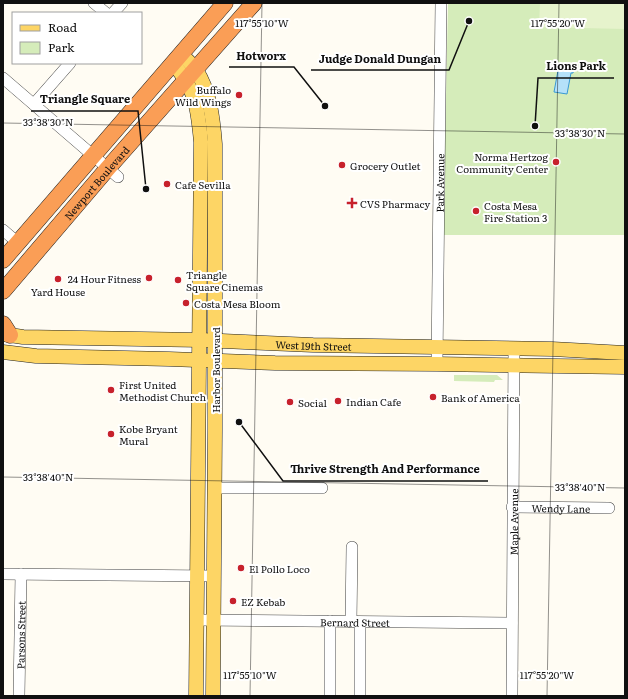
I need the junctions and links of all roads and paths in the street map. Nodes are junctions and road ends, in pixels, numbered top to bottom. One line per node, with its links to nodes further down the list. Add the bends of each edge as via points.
1 (94, 3): 6 (street)
2 (122, 3): 7 (street)
3 (225, 3): 8 (highway, Newport Boulevard)
4 (254, 3): 10 (highway, Newport Boulevard)
5 (441, 3): 22 (street, Park Avenue)
6 (105, 12)
7 (114, 12)
8 (177, 59): 10 (main road, Harbor Boulevard); 13 (highway, Newport Boulevard)
9 (69, 64): 12 (street)
10 (191, 75): 14 (highway, Newport Boulevard); 20 (main road, Harbor Boulevard, via 201,142); 21 (main road, Harbor Boulevard, via 202,80 214,126)
11 (3, 78): 12 (street)
12 (34, 104): 13 (street)
13 (93, 156): 14 (street); 16 (highway, Newport Boulevard)
14 (113, 173): 18 (highway, Newport Boulevard)
15 (3, 230): 16 (street)
16 (18, 243): 17 (highway, Newport Boulevard)
17 (3, 260)
18 (3, 290)
19 (5, 331): 20 (main road, West 19th Street, via 23,337)
20 (200, 340): 21 (main road, West 19th Street); 27 (main road, Harbor Boulevard)
21 (216, 341): 22 (main road, West 19th Street); 28 (main road, Harbor Boulevard)
22 (438, 347): 23 (main road, West 19th Street); 30 (street, Park Avenue)
23 (514, 348): 25 (main road, West 19th Street); 31 (street, Maple Avenue)
24 (3, 352): 26 (main road, West 19th Street)
25 (625, 353)
26 (21, 355): 27 (main road, West 19th Street); 29 (main road)
27 (199, 361): 28 (main road, West 19th Street); 40 (main road, Harbor Boulevard)
28 (216, 362): 30 (main road, West 19th Street); 33 (main road, Harbor Boulevard)
29 (3, 363)
30 (437, 364): 31 (main road, West 19th Street)
31 (514, 365): 32 (main road, West 19th Street); 35 (street, Maple Avenue)
32 (625, 367)
33 (215, 488): 34 (street); 41 (main road, Harbor Boulevard)
34 (322, 488)
35 (512, 507): 36 (street, Wendy Lane); 46 (street, Maple Avenue)
36 (609, 508)
37 (352, 547): 45 (street)
38 (3, 574): 39 (street)
39 (21, 574): 40 (street); 47 (street, Parsons Street)
40 (197, 576): 41 (street); 42 (main road, Harbor Boulevard)
41 (214, 576): 43 (main road, Harbor Boulevard)
42 (197, 620): 43 (street, Bernard Street); 48 (main road, Harbor Boulevard)
43 (214, 620): 44 (street, Bernard Street); 49 (main road, Harbor Boulevard)
44 (330, 621): 45 (street, Bernard Street); 50 (street)
45 (356, 622): 46 (street, Bernard Street); 51 (street)
46 (512, 623): 52 (street, Maple Avenue)
47 (20, 696)
48 (196, 696)
49 (213, 696)
50 (330, 696)
51 (360, 696)
52 (512, 696)

